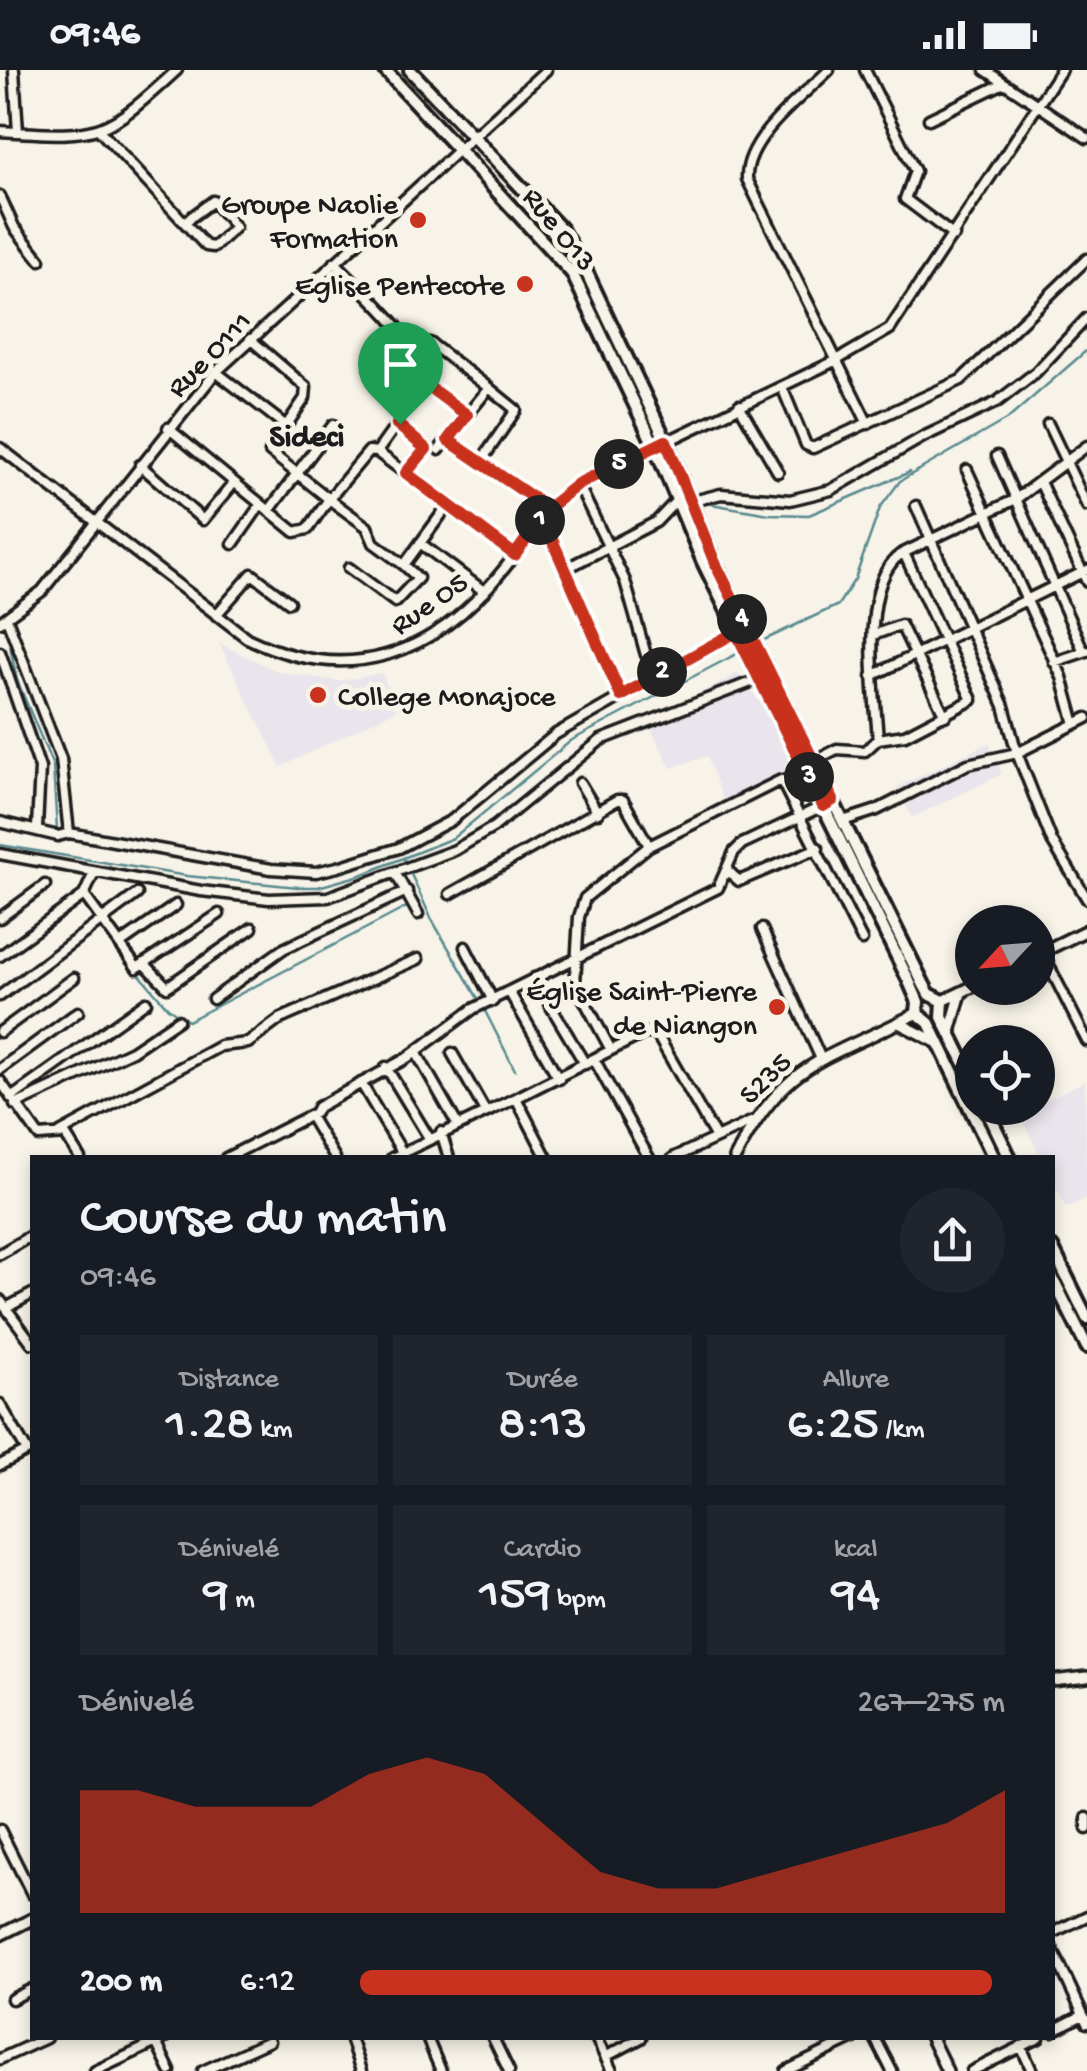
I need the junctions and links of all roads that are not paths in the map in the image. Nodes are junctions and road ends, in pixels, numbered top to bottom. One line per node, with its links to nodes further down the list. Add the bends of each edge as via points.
1 (14, 70): 15 (street)
2 (177, 70): 14 (street)
3 (385, 70): 18 (main road, Rue O13)
4 (410, 70): 16 (main road, Rue O13)
5 (546, 70): 16 (street, Rue O111)
6 (829, 70): 28 (street, via 758,144 746,166 752,191)
7 (865, 70): 21 (street, via 915,170 904,199)
8 (985, 70): 10 (street)
9 (1061, 70): 11 (street, Rue O5)
10 (1004, 83): 11 (street); 12 (street)
11 (1038, 105): 17 (street); 21 (street, Rue O5)
12 (929, 119)
13 (0, 131): 15 (street)
14 (100, 131): 15 (street); 20 (street)
15 (18, 132)
16 (473, 137): 18 (street, Rue O111); 42 (main road, Rue O13, via 568,239)
17 (1087, 138)
18 (459, 149): 24 (street, Rue O111); 42 (main road, Rue O13, via 572,273)
19 (0, 196): 23 (street)
20 (186, 221): 20 (street, via 213,200 235,227 210,248)
21 (954, 236): 28 (street, Rue O5, via 890,329)
22 (1087, 258): 36 (street, via 961,380)
23 (40, 260)
24 (335, 262): 26 (street, Rue O111); 30 (street, via 412,345)
25 (1087, 318): 60 (street, via 997,402 831,490 790,500 721,494)
26 (250, 339): 29 (street, Rue O111); 39 (street, via 306,387 306,398)
27 (430, 343): 32 (street)
28 (837, 360): 31 (street, Rue O5); 36 (street)
29 (216, 372): 39 (street); 40 (street, Rue O111)
30 (418, 379): 34 (street); 35 (street)
31 (782, 387): 33 (street, Rue O5); 36 (street, via 809,447)
32 (490, 388): 34 (street); 48 (street, via 516,410)
33 (739, 405): 42 (street, Rue O5); 52 (street)
34 (467, 415): 41 (street)
35 (397, 424): 46 (street); 53 (street, via 426,447)
36 (868, 424)
37 (1048, 424): 49 (street)
38 (332, 425): 54 (street)
39 (286, 426): 54 (street, via 270,450)
40 (168, 428): 50 (street, Rue O111); 56 (street)
41 (448, 440): 45 (street); 48 (street, via 472,460)
42 (661, 444): 57 (street, Rue O5); 60 (main road)
43 (1087, 446): 49 (street)
44 (0, 448): 69 (street, Rue O5)
45 (439, 450)
46 (377, 452): 53 (street); 58 (street, via 369,451)
47 (996, 456): 59 (street)
48 (482, 460): 65 (street)
49 (1067, 462): 55 (street); 64 (street)
50 (140, 465): 56 (street, via 203,520); 69 (street, Rue O111)
51 (967, 470): 67 (street)
52 (778, 472)
53 (406, 473): 62 (street)
54 (296, 474): 58 (street); 66 (street)
55 (1040, 482): 59 (street); 79 (street)
56 (234, 483): 61 (street)
57 (578, 484): 65 (street, Rue O5); 73 (street)
58 (329, 499): 66 (street, via 302,532); 76 (street)
59 (1016, 499): 67 (street); 81 (street)
60 (683, 501): 73 (street); 89 (main road)
61 (261, 504): 66 (street); 71 (street)
62 (449, 504): 72 (street); 75 (street)
63 (916, 506): 70 (street)
64 (1087, 506)
65 (548, 508): 68 (street, Rue O5)
66 (270, 511)
67 (988, 514): 70 (street); 83 (street)
68 (542, 517): 75 (street, Rue O5); 78 (street)
69 (96, 521): 85 (street, Rue O5); 86 (street, Rue O111, via 42,591)
70 (932, 539): 74 (street); 87 (street)
71 (233, 544)
72 (420, 544): 76 (street); 82 (street)
73 (608, 547): 78 (street); 94 (street, via 626,581)
74 (904, 553): 88 (street, via 886,568); 90 (street)
75 (515, 555): 82 (street, Rue O5)
76 (404, 564): 77 (street, via 418,578 392,603)
77 (349, 568)
78 (567, 568): 99 (street)
79 (1085, 571): 80 (street); 81 (street)
80 (1087, 582)
81 (1054, 586): 83 (street); 92 (street)
82 (485, 592): 85 (street, Rue O5, via 410,647 346,664 280,653)
83 (1026, 600): 87 (street); 96 (street)
84 (289, 602): 85 (street, via 252,574)
85 (216, 614)
86 (3, 620): 113 (street, via 61,759)
87 (971, 628): 90 (street); 104 (street)
88 (873, 636): 93 (street, via 902,625); 97 (street)
89 (743, 637): 95 (main road); 99 (street)
90 (942, 641): 93 (street); 100 (street, via 972,700)
91 (0, 652): 112 (street, via 40,768)
92 (1086, 652): 96 (street)
93 (916, 654): 97 (street); 100 (street)
94 (646, 655)
95 (754, 657): 98 (main road); 105 (main road)
96 (1054, 662): 102 (street)
97 (872, 676): 103 (street)
98 (759, 679): 107 (main road); 119 (street, via 602,740 494,827)
99 (621, 696): 113 (street, via 556,734 452,820 399,848 327,870 271,869)
100 (944, 716): 103 (street, via 894,740)
101 (1087, 718): 102 (street)
102 (1075, 724): 104 (street)
103 (878, 740): 105 (street, via 865,751 837,749)
104 (1017, 752): 110 (street, via 968,764); 126 (street, via 1052,841)
105 (813, 761): 107 (main road)
106 (580, 783): 108 (street)
107 (828, 803): 109 (street); 110 (main road); 125 (main road)
108 (598, 812): 114 (street, via 623,800); 123 (street)
109 (802, 816): 114 (street, via 783,779); 115 (street); 117 (street, via 742,844)
110 (843, 821): 148 (main road)
111 (0, 822): 112 (street)
112 (37, 828): 113 (street)
113 (69, 833)
114 (649, 846): 140 (street, via 586,898)
115 (818, 848): 117 (street, via 740,881); 128 (street)
116 (0, 854): 118 (street)
117 (727, 870): 140 (street, via 718,888)
118 (94, 873): 119 (street, via 312,900); 124 (street)
119 (398, 874): 121 (street)
120 (46, 885): 131 (street)
121 (406, 892): 130 (street); 151 (street, via 283,949)
122 (137, 894): 132 (street)
123 (450, 894)
124 (84, 895): 132 (street); 141 (street)
125 (868, 897): 128 (street); 156 (main road)
126 (1087, 899)
127 (176, 906): 137 (street)
128 (847, 907): 136 (street)
129 (219, 914): 143 (street)
130 (418, 914)
131 (0, 918)
132 (101, 919): 137 (street); 149 (street)
133 (252, 928): 143 (street, via 167,987)
134 (762, 929): 170 (street)
135 (1087, 930): 138 (street)
136 (862, 940)
137 (120, 944): 143 (street, via 136,968)
138 (1055, 946)
139 (466, 947): 154 (street)
140 (579, 953): 145 (street); 167 (street, via 575,983)
141 (0, 956)
142 (418, 959): 185 (street, via 280,1019 248,1043 220,1046)
143 (146, 965)
144 (74, 978): 162 (street)
145 (534, 978): 147 (street); 171 (street)
146 (1055, 982): 164 (street)
147 (510, 993): 154 (street); 174 (street)
148 (929, 994): 152 (main road); 156 (main road)
149 (0, 996)
150 (955, 996): 152 (street)
151 (212, 1000)
152 (943, 1001): 158 (main road)
153 (146, 1002): 178 (street)
154 (485, 1004): 168 (street)
155 (958, 1005): 163 (street)
156 (917, 1007): 160 (street, S235); 161 (main road)
157 (78, 1012): 173 (street)
158 (942, 1018): 161 (main road); 163 (main road)
159 (178, 1020): 178 (street, via 132,1052)
160 (899, 1022): 166 (street); 170 (street, S235)
161 (928, 1023): 166 (main road)
162 (0, 1032)
163 (950, 1032): 165 (main road)
164 (1087, 1041)
165 (955, 1042)
166 (940, 1046): 198 (main road)
167 (611, 1050): 171 (street); 186 (street, via 646,1033 660,1035)
168 (416, 1052): 172 (street); 182 (street)
169 (452, 1053): 179 (street)
170 (821, 1059): 181 (street, S235, via 786,1082)
171 (590, 1062): 174 (street); 195 (street)
172 (386, 1067): 176 (street); 187 (street)
173 (0, 1069)
174 (559, 1079): 177 (street)
175 (0, 1080): 178 (street)
176 (362, 1084): 180 (street); 188 (street)
177 (516, 1098): 179 (street); 194 (street)
178 (13, 1102): 185 (street, via 38,1136)
179 (485, 1111): 182 (street)
180 (310, 1116): 190 (street); 191 (street)
181 (753, 1122): 186 (street); 197 (street, S235)
182 (458, 1124): 184 (street)
183 (994, 1125): 199 (main road)
184 (440, 1132): 187 (street); 193 (street)
185 (60, 1133): 189 (street)
186 (716, 1136): 196 (street)
187 (430, 1138): 188 (street)
188 (402, 1152): 192 (street)
189 (78, 1155)
190 (232, 1155)
191 (333, 1155)
192 (397, 1155)
193 (448, 1155)
194 (545, 1155)
195 (646, 1155)
196 (678, 1155)
197 (736, 1155)
198 (993, 1155)
199 (1009, 1155)
200 (30, 1236): 202 (street)
201 (1055, 1253): 206 (main road)
202 (0, 1254)
203 (1055, 1283): 210 (main road)
204 (30, 1295): 205 (street)
205 (3, 1304): 208 (street)
206 (1087, 1318)
207 (30, 1327): 208 (street)
208 (23, 1330): 209 (street)
209 (30, 1340)
210 (1087, 1347)
211 (0, 1404): 212 (street, via 28,1451)
212 (0, 1465)
213 (1086, 1679): 214 (street)
214 (1055, 1682)
215 (1087, 1818): 216 (street)
216 (1087, 1829)
217 (0, 1830): 218 (street)
218 (30, 1890)
219 (1087, 1916): 221 (street)
220 (30, 1920): 222 (street)
221 (1055, 1932)
222 (0, 1935)
223 (1055, 1955): 227 (street)
224 (30, 1990): 226 (street)
225 (1087, 1996): 227 (street)
226 (12, 1999)
227 (1076, 2001): 228 (street)
228 (1085, 2019): 229 (street)
229 (1055, 2030)
230 (42, 2040): 245 (street)
231 (156, 2040): 246 (street)
232 (158, 2040): 247 (street)
233 (269, 2040): 248 (street)
234 (351, 2040): 249 (street)
235 (428, 2040): 250 (street)
236 (495, 2040): 251 (street)
237 (597, 2040): 244 (street)
238 (637, 2040): 244 (street)
239 (850, 2040): 253 (street)
240 (876, 2040): 254 (street)
241 (932, 2040): 255 (street)
242 (1034, 2040): 243 (street)
243 (1021, 2046): 256 (street); 257 (street)
244 (605, 2057): 252 (street)
245 (0, 2059)
246 (95, 2071)
247 (170, 2071)
248 (204, 2071)
249 (361, 2071)
250 (441, 2071)
251 (509, 2071)
252 (612, 2071)
253 (786, 2071)
254 (892, 2071)
255 (948, 2071)
256 (972, 2071)
257 (1032, 2071)

